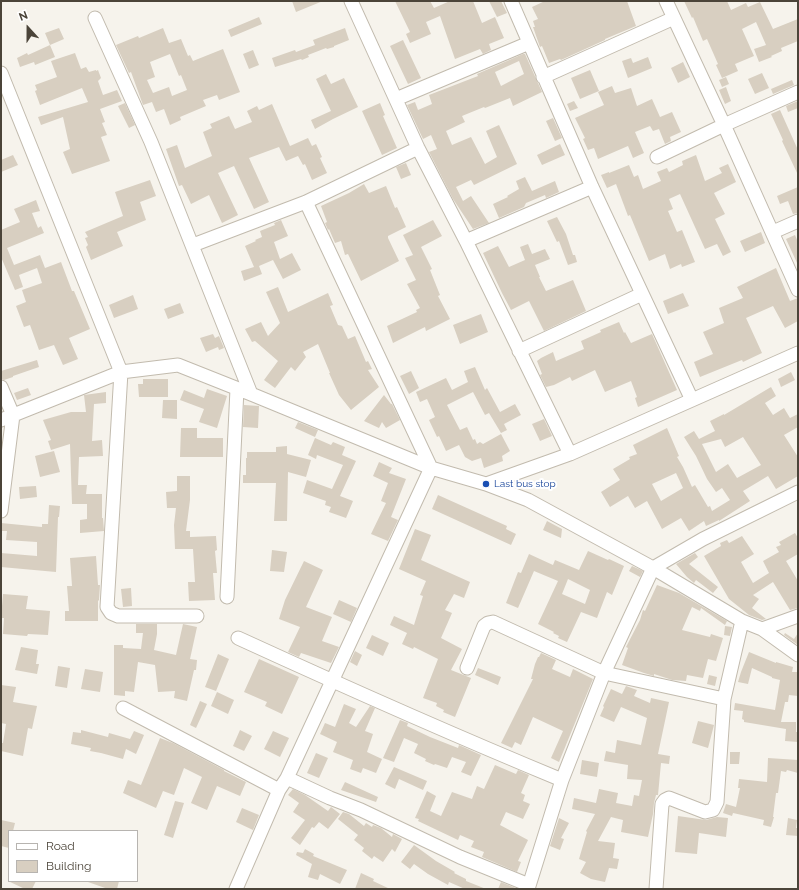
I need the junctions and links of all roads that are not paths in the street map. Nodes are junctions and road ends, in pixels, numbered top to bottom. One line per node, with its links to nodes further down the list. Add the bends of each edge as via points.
1 (351, 1): 10 (street)
2 (511, 1): 6 (street)
3 (666, 1): 5 (street)
4 (94, 18): 19 (street, via 151,142)
5 (674, 18): 8 (street); 11 (street)
6 (529, 42): 8 (street); 10 (street)
7 (1, 73): 24 (street)
8 (543, 78): 14 (street)
9 (798, 92): 11 (street)
10 (396, 99): 12 (street)
11 (724, 125): 13 (street); 17 (street)
12 (418, 148): 15 (street); 18 (street)
13 (657, 157)
14 (592, 187): 18 (street); 21 (street)
15 (306, 202): 19 (street); 31 (street)
16 (798, 220): 17 (street)
17 (773, 232): 20 (street)
18 (466, 241): 22 (street)
19 (193, 245): 27 (street)
20 (798, 290)
21 (642, 294): 22 (street); 28 (street)
22 (519, 351): 30 (street)
23 (798, 353): 28 (street)
24 (121, 372): 26 (street, via 178,365); 29 (street); 37 (street, via 108,607 111,613 118,616)
25 (1, 387): 29 (street)
26 (237, 389): 27 (street); 36 (street)
27 (251, 394): 31 (street)
28 (692, 400): 30 (street)
29 (7, 418): 34 (street)
30 (570, 454): 32 (street)
31 (431, 468): 32 (street); 45 (street)
32 (486, 484): 35 (street, via 528,500)
33 (798, 492): 35 (street, via 702,539)
34 (1, 511)
35 (653, 568): 39 (street); 44 (street)
36 (227, 597)
37 (197, 616)
38 (798, 616): 40 (street)
39 (742, 621): 40 (street); 46 (street)
40 (762, 629): 42 (street)
41 (238, 638): 45 (street)
42 (798, 655)
43 (467, 668): 44 (street, via 484,626 493,622)
44 (604, 673): 46 (street); 49 (street)
45 (333, 682): 48 (street); 49 (street)
46 (724, 699): 53 (street, via 717,802 713,810 705,812 669,798 662,804)
47 (123, 708): 50 (street)
48 (287, 778): 50 (street); 51 (street)
49 (562, 780): 51 (street)
50 (279, 790): 52 (street)
51 (528, 887)
52 (236, 889)
53 (656, 889)

